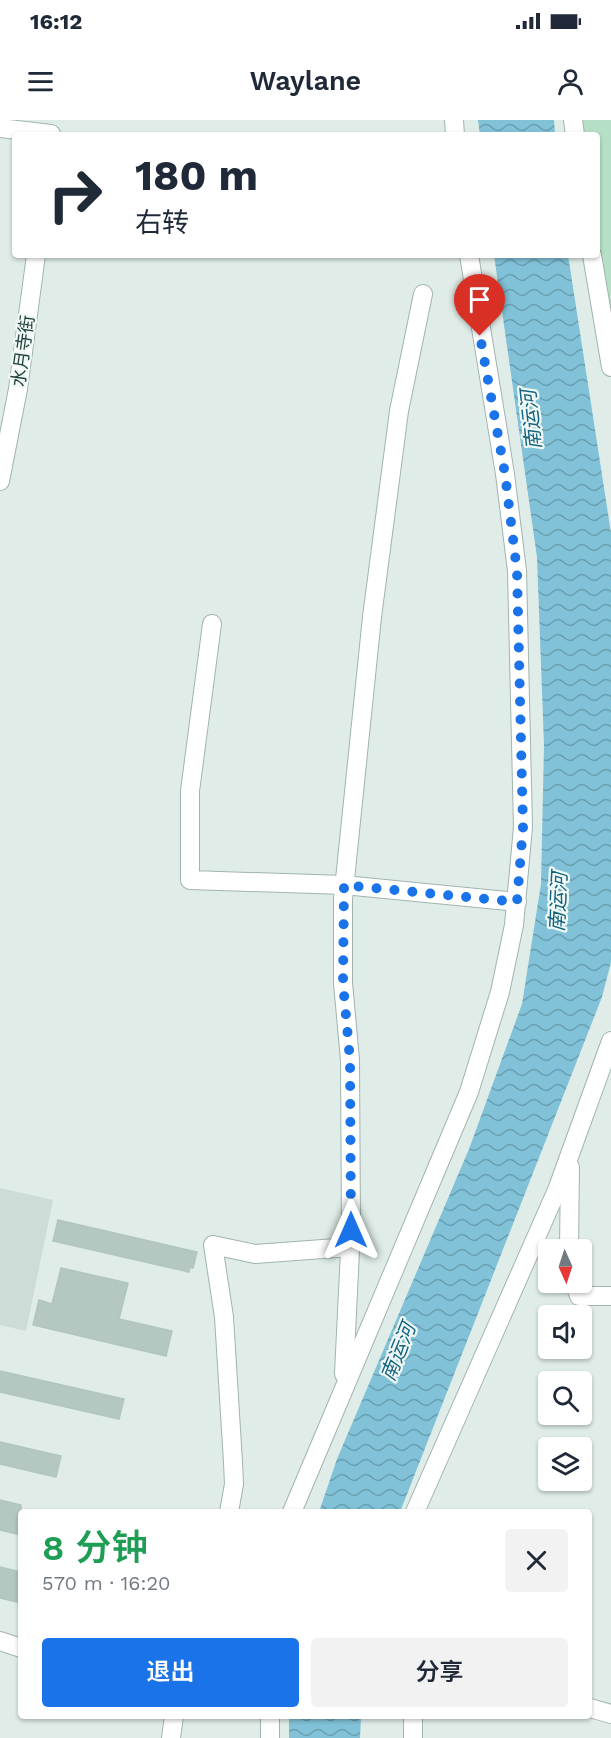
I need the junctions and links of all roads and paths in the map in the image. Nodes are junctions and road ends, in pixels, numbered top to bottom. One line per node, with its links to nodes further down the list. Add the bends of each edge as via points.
1 (0, 128): 2 (street)
2 (51, 130)
3 (36, 258): 8 (street, 水月寺街)
4 (469, 258): 11 (street, via 517,571 523,827)
5 (593, 258): 7 (street)
6 (423, 294): 10 (street, via 399,411 376,583)
7 (611, 366)
8 (0, 481)
9 (212, 624): 10 (street, via 190,791 190,880)
10 (344, 885): 11 (street); 15 (street, via 343,983 350,1060)
11 (517, 902): 18 (street, via 500,992 469,1092)
12 (611, 1041): 13 (street)
13 (572, 1150): 14 (street); 21 (street)
14 (569, 1239)
15 (350, 1247): 18 (street); 19 (street, via 255,1254 213,1245 224,1317 234,1484)
16 (578, 1293): 17 (street)
17 (611, 1296)
18 (343, 1388): 20 (street)
19 (230, 1509)
20 (293, 1509)
21 (416, 1509)
22 (0, 1641): 23 (street)
23 (18, 1647)
24 (592, 1708): 25 (street)
25 (611, 1713)
26 (174, 1719): 29 (street)
27 (270, 1719): 30 (street)
28 (413, 1719): 31 (street)
29 (171, 1738)
30 (270, 1738)
31 (413, 1738)

